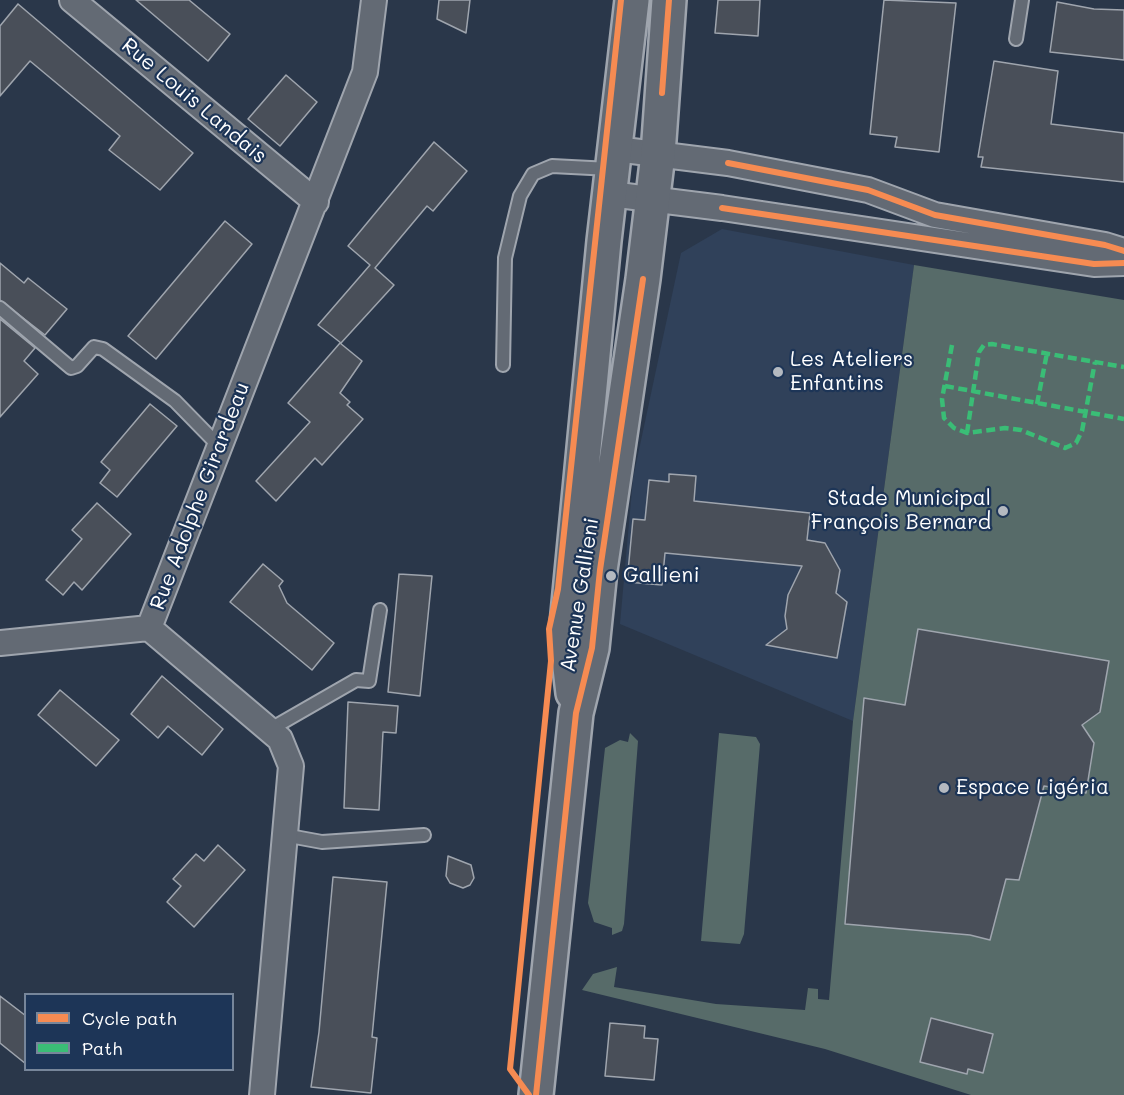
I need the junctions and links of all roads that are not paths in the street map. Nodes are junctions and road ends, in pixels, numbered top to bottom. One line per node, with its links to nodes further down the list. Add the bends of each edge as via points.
1 (72, 0): 10 (street, Rue Louis Landais)
2 (374, 0): 10 (street, Rue Adolphe Girardeau, via 365,72)
3 (632, 0): 8 (main road, Avenue Gallieni)
4 (669, 0): 7 (main road, Avenue Gallieni)
5 (1022, 0): 6 (lane)
6 (1016, 39)
7 (658, 154): 8 (street); 9 (main road, Avenue Gallieni); 11 (street, via 868,190 935,215)
8 (613, 171): 9 (street); 14 (lane, via 552,166 533,174 520,196 505,258); 19 (main road, Avenue Gallieni, via 566,634)
9 (651, 198): 12 (street, via 1094,264); 19 (main road, Avenue Gallieni, via 592,648)
10 (316, 202): 15 (street, Rue Adolphe Girardeau)
11 (1124, 251)
12 (1124, 262)
13 (0, 308): 15 (lane, via 71,368 94,347 103,349 175,401)
14 (503, 366)
15 (219, 446): 17 (street, Rue Adolphe Girardeau)
16 (380, 610): 20 (lane, via 369,681 356,680)
17 (149, 628): 18 (street); 20 (street, Rue Adolphe Girardeau)
18 (0, 643)
19 (576, 713): 24 (main road, Avenue Gallieni)
20 (269, 730): 21 (street, Rue Adolphe Girardeau, via 280,739 291,766)
21 (284, 835): 22 (lane, via 322,842); 23 (street, Rue Adolphe Girardeau)
22 (424, 835)
23 (262, 1095)
24 (536, 1095)

